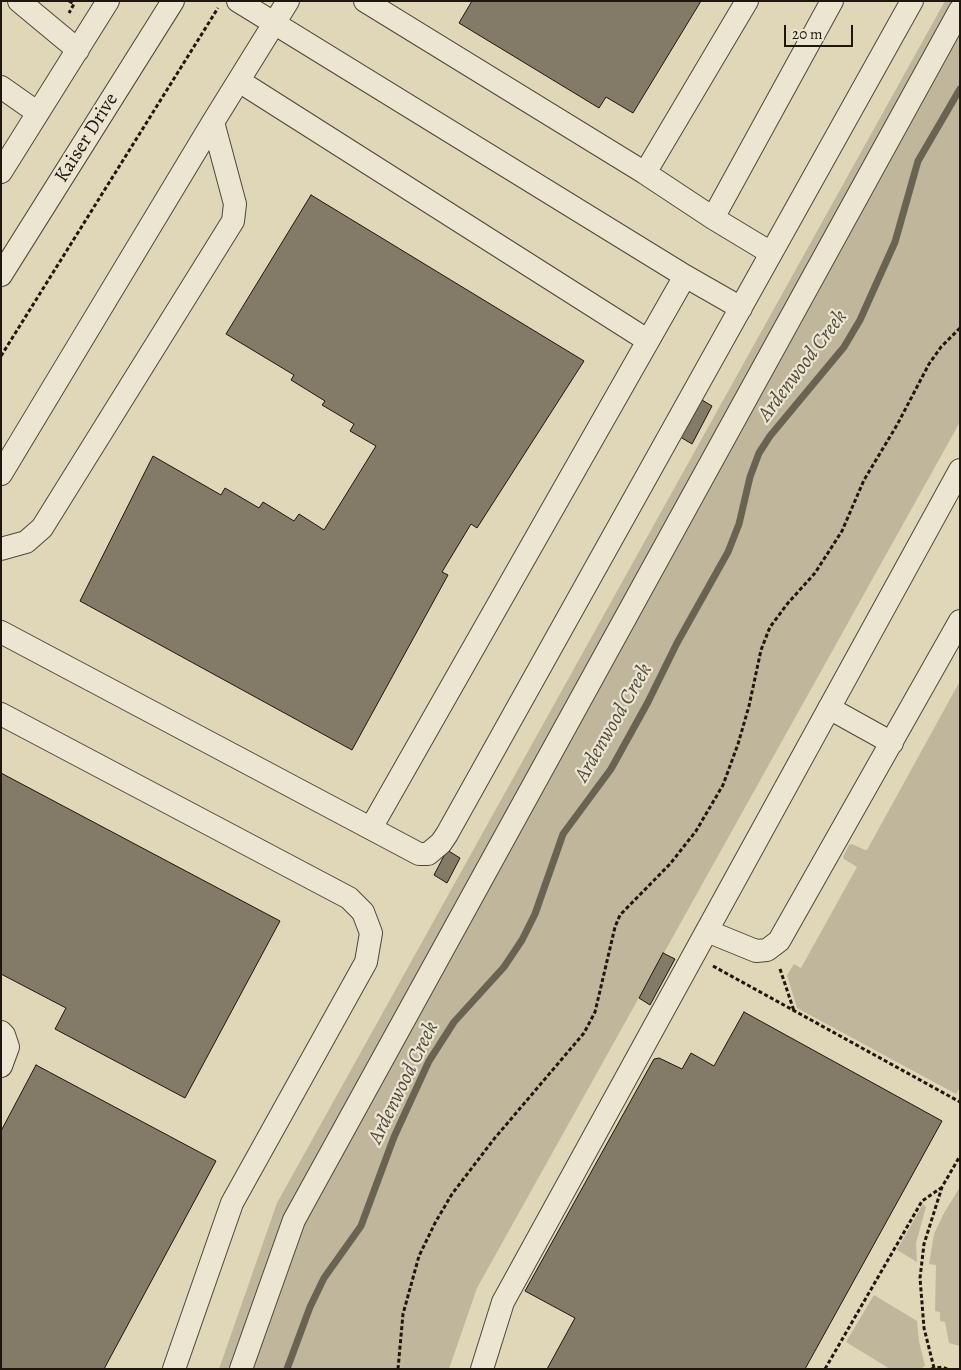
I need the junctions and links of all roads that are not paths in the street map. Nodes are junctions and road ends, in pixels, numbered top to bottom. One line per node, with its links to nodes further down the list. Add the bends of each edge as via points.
1 (108, 1): 12 (street)
2 (173, 1): 21 (street, Kaiser Drive)
3 (238, 1): 11 (street)
4 (288, 1): 11 (street)
5 (747, 1): 18 (street)
6 (832, 1): 19 (street)
7 (912, 1): 20 (street)
8 (22, 2): 12 (street)
9 (373, 3): 18 (street)
10 (960, 10): 38 (street, via 294,1220)
11 (274, 24): 13 (street); 22 (street)
12 (78, 50): 15 (street)
13 (238, 80): 16 (street); 24 (street)
14 (1, 87): 15 (street)
15 (38, 113): 17 (street)
16 (212, 122): 25 (street); 27 (street, via 235,204 233,221 42,528 26,542)
17 (1, 172)
18 (645, 172): 19 (street)
19 (713, 218): 20 (street)
20 (771, 253): 23 (street)
21 (1, 275)
22 (685, 276): 23 (street); 24 (street)
23 (741, 308): 33 (street, via 441,843 428,854 419,854)
24 (647, 340): 33 (street)
25 (1, 474)
26 (959, 474): 30 (street)
27 (1, 549)
28 (960, 620): 32 (street)
29 (1, 632): 33 (street)
30 (829, 708): 32 (street); 34 (street)
31 (1, 714): 37 (street, via 349,898 363,912 371,933 366,962 232,1203)
32 (892, 743): 34 (street, via 773,947 756,951)
33 (371, 828)
34 (707, 930): 39 (street, via 503,1302)
35 (1, 1032): 36 (street, via 8,1047)
36 (1, 1066)
37 (174, 1369)
38 (241, 1369)
39 (482, 1369)

